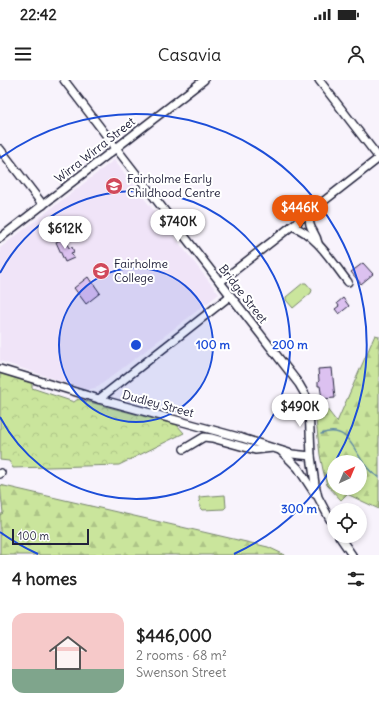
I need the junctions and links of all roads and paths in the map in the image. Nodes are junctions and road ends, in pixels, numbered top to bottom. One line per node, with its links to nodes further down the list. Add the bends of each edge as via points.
1 (204, 80): 4 (street, Wirra Wirra Street)
2 (319, 80): 6 (street)
3 (66, 81): 4 (street, Bridge Street)
4 (116, 148): 7 (street, Wirra Wirra Street); 12 (street, Bridge Street)
5 (0, 149): 7 (street)
6 (379, 158): 8 (street)
7 (43, 205): 10 (street, Wirra Wirra Street)
8 (310, 212): 9 (street); 11 (street, via 309,225)
9 (292, 226): 11 (street, via 303,230); 12 (street)
10 (0, 238)
11 (318, 243): 13 (street)
12 (220, 282): 14 (street, Bridge Street)
13 (348, 282)
14 (230, 296): 16 (street); 19 (street, Bridge Street, via 304,392 309,407)
15 (0, 369): 16 (street, Dudley Street)
16 (99, 399): 17 (street, Dudley Street)
17 (276, 448): 18 (street, via 255,450 204,437); 19 (street, Dudley Street, via 299,456); 20 (street, via 298,468)
18 (184, 449)
19 (311, 456): 20 (street, Bridge Street)
20 (318, 497): 21 (street, Bridge Street)
21 (327, 514)
22 (344, 543): 23 (street)
23 (352, 555)

